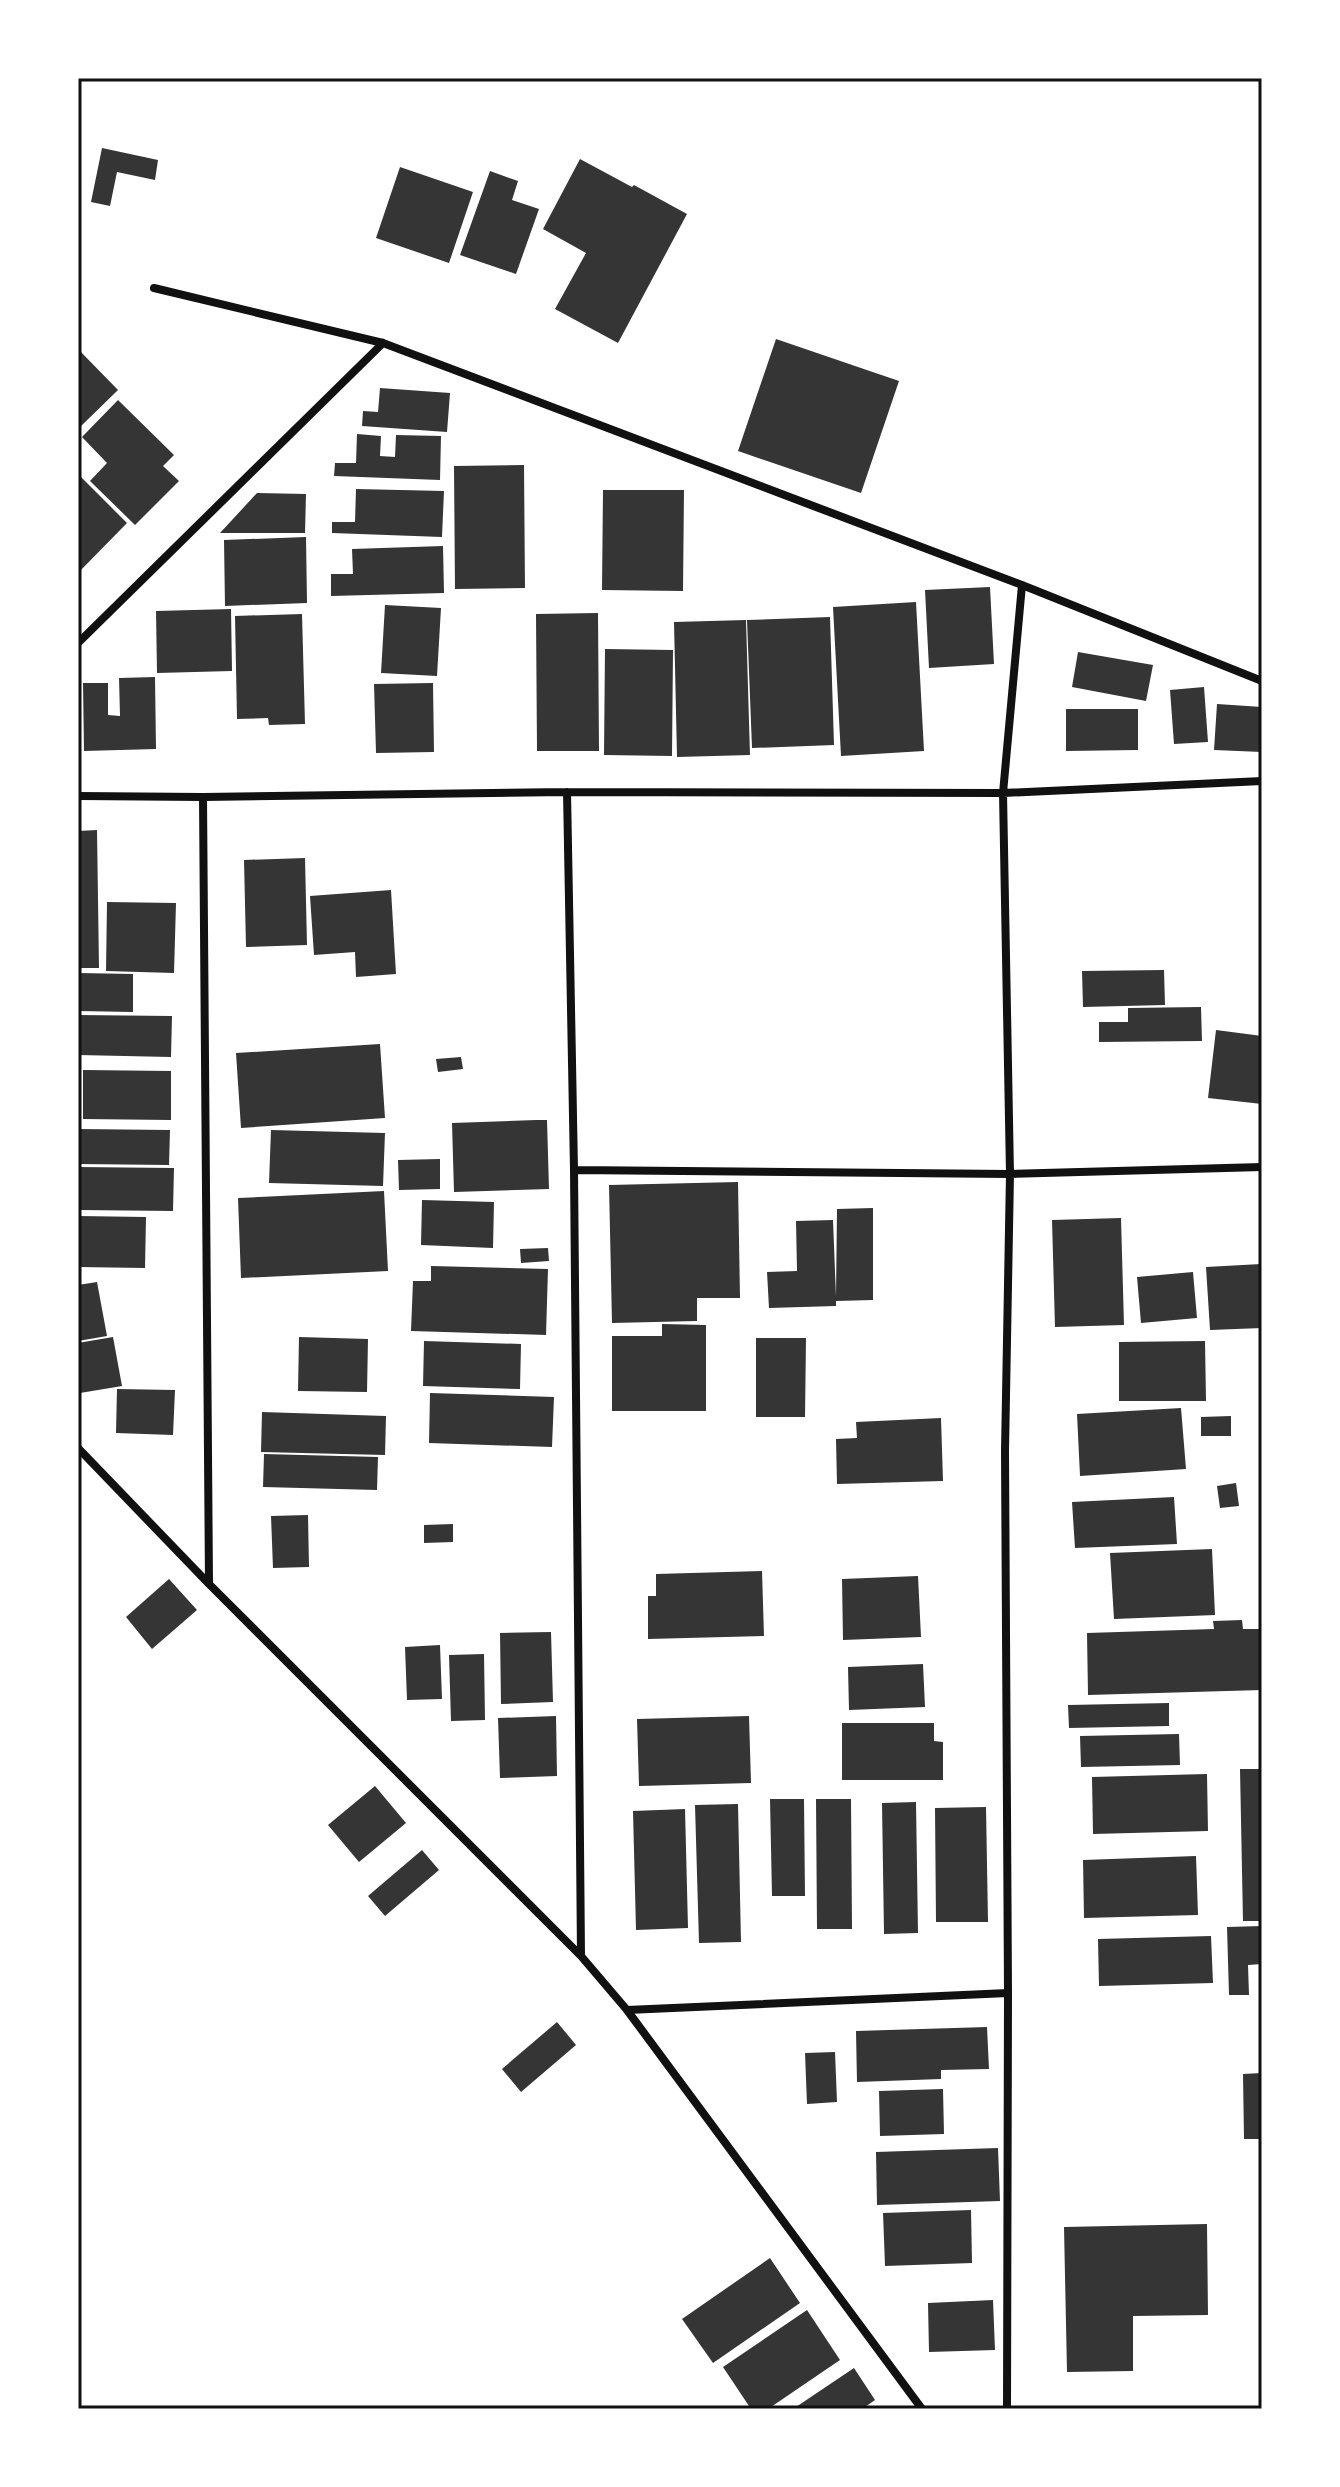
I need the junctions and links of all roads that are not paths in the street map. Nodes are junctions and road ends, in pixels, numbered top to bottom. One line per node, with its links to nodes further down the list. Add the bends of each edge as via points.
1 (154, 288): 2 (street)
2 (383, 343): 3 (street); 4 (street)
3 (1022, 585): 5 (street); 8 (street)
4 (78, 643)
5 (1262, 681)
6 (1262, 781): 8 (street)
7 (567, 792): 8 (street); 10 (street); 12 (street)
8 (1003, 793): 13 (street)
9 (78, 796): 10 (street)
10 (203, 797): 15 (street)
11 (1262, 1167): 13 (street)
12 (574, 1170): 13 (street); 16 (street)
13 (1010, 1174): 17 (street, via 1005,1451)
14 (78, 1448): 15 (street)
15 (209, 1584): 16 (street)
16 (581, 1956): 18 (street)
17 (1008, 1993): 18 (street); 20 (street)
18 (627, 2010): 19 (street)
19 (922, 2409)
20 (1007, 2409)

